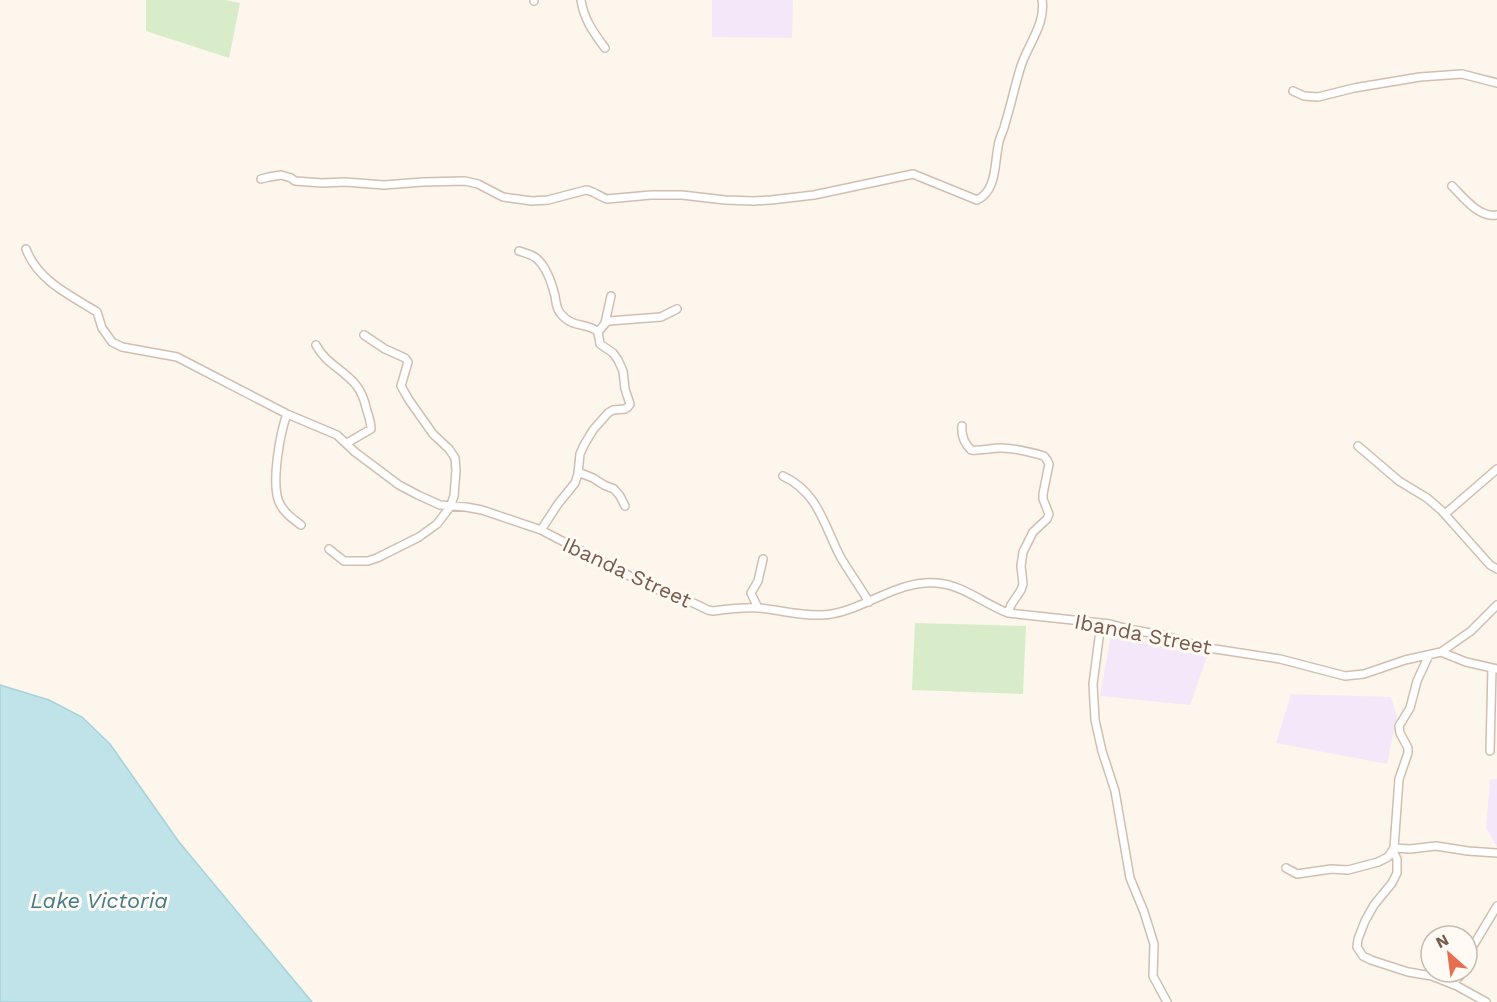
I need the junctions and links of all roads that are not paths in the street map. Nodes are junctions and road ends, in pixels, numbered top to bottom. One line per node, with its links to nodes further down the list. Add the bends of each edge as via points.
1 (581, 0): 3 (street, via 587,22)
2 (1042, 0): 6 (street, via 1042,15 1022,63 999,141 991,185 988,193 977,200 913,174 814,195 753,201 682,195 607,199 591,190 532,201 503,197 465,182 322,183 281,176)
3 (606, 48)
4 (1497, 83): 5 (street, via 1462,74 1420,77 1317,97)
5 (1293, 91)
6 (261, 180)
7 (1452, 186): 8 (street, via 1478,210)
8 (1497, 215)
9 (26, 249): 17 (street, Ibanda Street, via 46,280 97,312 112,342 177,357)
10 (519, 251): 14 (street, via 541,262 562,315)
11 (611, 296): 13 (street)
12 (677, 309): 13 (street, via 661,317)
13 (605, 323): 14 (street)
14 (598, 332): 22 (street, via 600,344 613,353 623,370 630,405 608,413 597,424 580,454)
15 (364, 335): 27 (street, via 408,362 401,386 433,434 455,458)
16 (316, 345): 19 (street, via 328,361 356,384 365,404 371,429)
17 (287, 414): 19 (street, Ibanda Street); 29 (street, via 276,490 282,508)
18 (962, 426): 37 (street, via 961,433 971,450 1012,448 1044,456 1049,464 1043,494 1047,519 1025,546 1021,560 1023,584)
19 (347, 443): 27 (street, Ibanda Street, via 399,485)
20 (1358, 446): 28 (street, via 1399,482)
21 (1497, 469): 28 (street)
22 (578, 472): 23 (street); 25 (street)
23 (588, 476): 25 (street); 26 (street, via 614,489)
24 (783, 476): 34 (street, via 799,486 817,506)
25 (571, 487): 30 (street)
26 (625, 506)
27 (450, 507): 30 (street, Ibanda Street, via 482,510); 31 (street, via 437,524 419,537 377,558 344,561)
28 (1446, 514): 33 (street)
29 (302, 525)
30 (541, 530): 36 (street, Ibanda Street, via 653,588 708,610)
31 (329, 549)
32 (762, 560): 36 (street, via 751,593)
33 (1497, 569)
34 (869, 602): 36 (street, Ibanda Street, via 825,615); 37 (street, Ibanda Street, via 902,588 937,583 974,595)
35 (1497, 605): 39 (street, Ibanda Street, via 1471,632)
36 (758, 608)
37 (1008, 613): 38 (street, Ibanda Street)
38 (1101, 623): 40 (street, Ibanda Street, via 1345,676); 50 (street, via 1093,684 1095,720 1115,791 1130,878 1154,944 1153,976)
39 (1441, 652): 40 (street, Ibanda Street); 41 (street)
40 (1429, 655): 43 (street, via 1399,730 1408,753 1399,779)
41 (1494, 668): 42 (street)
42 (1490, 751)
43 (1394, 850): 44 (street, via 1436,846); 45 (street, via 1388,857 1356,869 1297,874); 48 (street, via 1397,873 1365,921 1357,947 1371,960)
44 (1497, 853)
45 (1286, 868)
46 (1497, 906): 47 (street)
47 (1479, 936)
48 (1419, 974)
49 (1452, 984): 51 (street)
50 (1167, 1002)
51 (1486, 1002)

